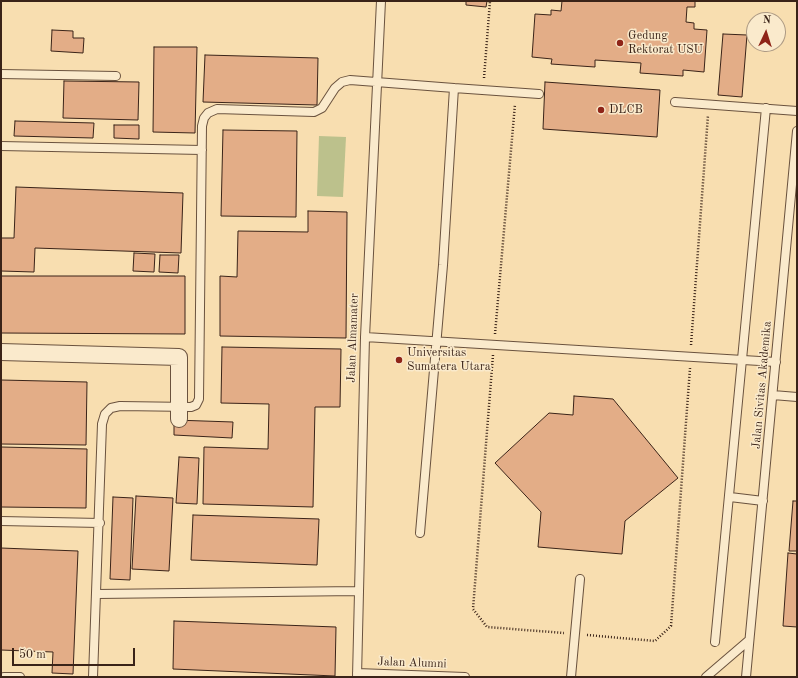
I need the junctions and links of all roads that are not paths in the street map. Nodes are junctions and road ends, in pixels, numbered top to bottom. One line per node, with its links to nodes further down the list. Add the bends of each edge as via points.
1 (381, 1): 4 (lane, Jalan Almamater)
2 (1, 74): 3 (lane)
3 (116, 76)
4 (377, 81): 5 (lane); 12 (lane, via 342,82 322,108 314,112 217,109 204,118); 14 (lane, Jalan Almamater)
5 (454, 88): 6 (lane); 15 (lane)
6 (539, 94)
7 (675, 102): 8 (lane)
8 (766, 108): 9 (lane); 17 (lane)
9 (797, 111)
10 (797, 131): 13 (lane, Jalan Sivitas Akademika)
11 (1, 146): 12 (lane)
12 (202, 150): 21 (lane, via 199,399 196,405)
13 (795, 191): 18 (lane, Jalan Sivitas Akademika)
14 (365, 338): 15 (lane); 28 (lane, Jalan Almamater)
15 (437, 342): 17 (lane); 26 (lane)
16 (1, 352): 21 (street, via 179,357)
17 (742, 360): 18 (lane); 22 (lane)
18 (776, 362): 19 (lane, Jalan Sivitas Akademika)
19 (773, 395): 20 (lane); 23 (lane, Jalan Sivitas Akademika)
20 (797, 397)
21 (179, 414): 25 (lane, via 120,406 111,408 105,414 102,424)
22 (730, 497): 23 (lane); 31 (lane)
23 (762, 501): 30 (lane, Jalan Sivitas Akademika)
24 (1, 521): 25 (lane)
25 (100, 523): 29 (lane)
26 (420, 533)
27 (580, 580): 37 (lane)
28 (358, 591): 29 (lane); 32 (lane, Jalan Almamater)
29 (97, 594): 35 (lane)
30 (748, 641): 38 (lane); 39 (lane, Jalan Sivitas Akademika)
31 (716, 642)
32 (357, 675): 36 (lane, Jalan Alumni)
33 (4, 677): 34 (lane)
34 (20, 677)
35 (93, 677)
36 (465, 677)
37 (571, 677)
38 (706, 677)
39 (746, 677)

